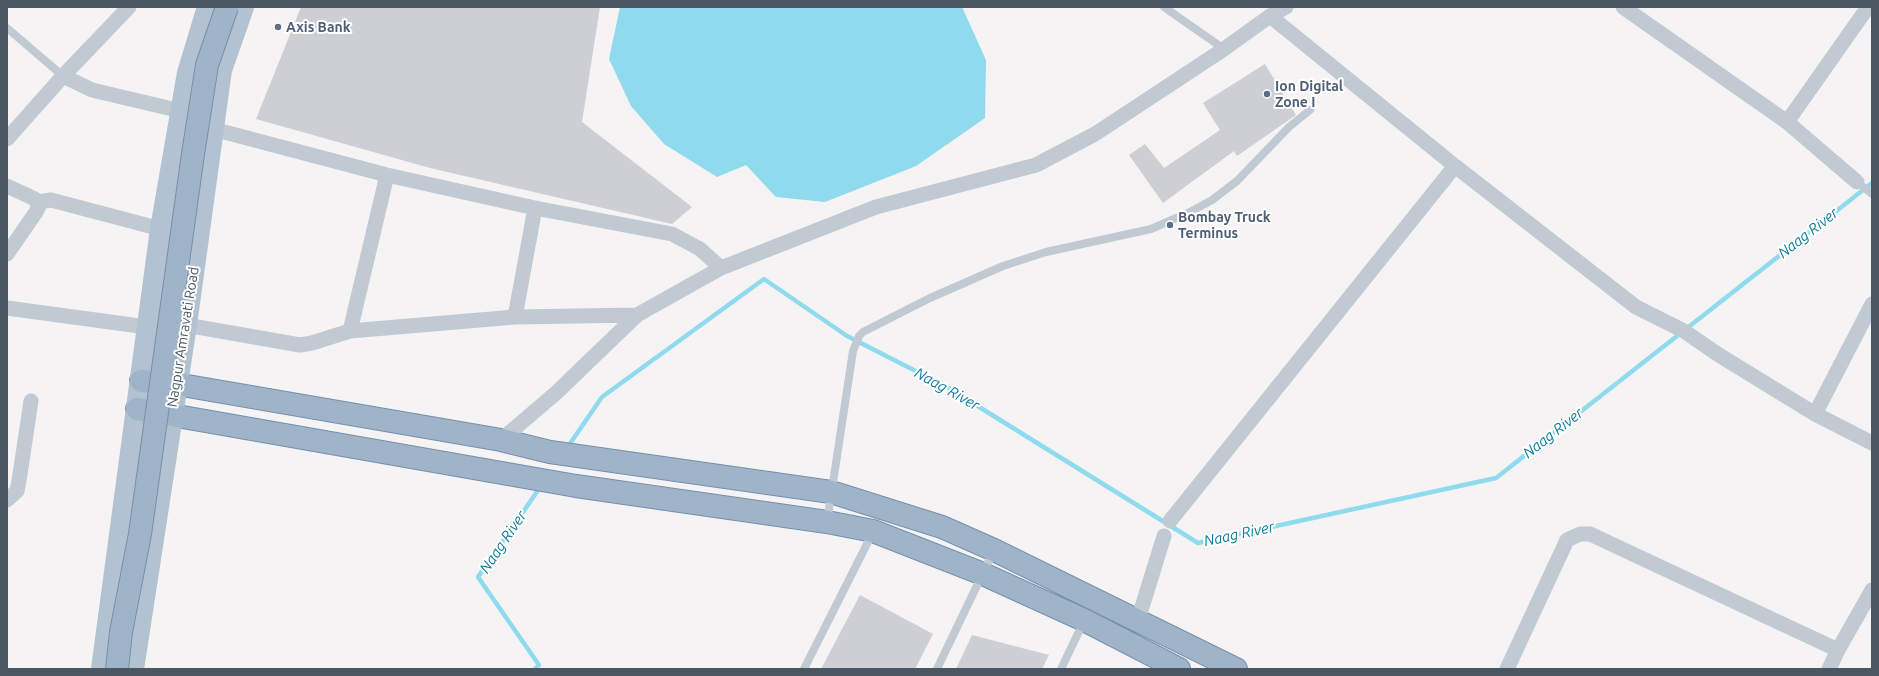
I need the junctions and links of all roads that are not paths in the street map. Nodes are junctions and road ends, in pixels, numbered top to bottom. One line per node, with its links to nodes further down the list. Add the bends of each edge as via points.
1 (129, 7): 12 (street)
2 (208, 7): 14 (main road, via 188,73)
3 (227, 7): 56 (highway, bridge, via 206,72 140,534 121,632)
4 (244, 7): 16 (main road, Nagpur Amravati Road, via 221,70)
5 (1164, 7): 11 (lane)
6 (1286, 7): 9 (street)
7 (1623, 7): 15 (street)
8 (1868, 7): 15 (street)
9 (1270, 16): 11 (street); 18 (street)
10 (7, 28): 12 (lane)
11 (1224, 49): 27 (street, via 1095,134 1036,165 876,207)
12 (63, 76): 14 (street, via 92,90); 17 (street)
13 (1310, 110): 43 (lane, via 1237,181 1212,200 1190,212 1151,229 1046,252 1003,266 930,298 863,332 855,346)
14 (180, 111): 25 (main road)
15 (1787, 122): 20 (street)
16 (213, 129): 19 (street); 32 (main road, Nagpur Amravati Road)
17 (7, 139)
18 (1454, 166): 39 (street, via 1636,307 1684,331); 45 (street)
19 (387, 175): 24 (street); 34 (street)
20 (1857, 182): 22 (lane)
21 (7, 186): 23 (street)
22 (1872, 194)
23 (38, 202): 25 (street, via 56,201); 26 (street, via 36,212)
24 (535, 208): 27 (street, via 672,234 700,249); 31 (street)
25 (161, 229): 33 (main road)
26 (7, 254)
27 (721, 268): 30 (street)
28 (1872, 304): 39 (street)
29 (7, 308): 33 (street)
30 (637, 315): 31 (street); 41 (street, via 556,393)
31 (515, 317): 34 (street)
32 (186, 325): 34 (street, via 300,345); 36 (main road, Nagpur Amravati Road)
33 (147, 326): 35 (main road)
34 (350, 331)
35 (141, 381): 36 (highway); 38 (main road)
36 (176, 384): 40 (main road, Nagpur Amravati Road); 41 (highway)
37 (31, 401): 44 (street, via 17,491)
38 (137, 409): 40 (highway); 55 (main road)
39 (1815, 414): 42 (street)
40 (171, 416): 46 (highway, via 556,482); 57 (main road, Nagpur Amravati Road)
41 (501, 440): 43 (highway, via 550,452)
42 (1872, 443)
43 (831, 492): 46 (lane); 49 (highway, via 942,527)
44 (7, 500)
45 (1170, 521): 48 (lane)
46 (827, 522): 47 (highway)
47 (873, 531): 50 (highway); 58 (lane)
48 (1164, 536): 53 (street)
49 (994, 550): 50 (lane); 53 (highway)
50 (983, 574): 52 (highway); 59 (lane)
51 (1872, 590): 54 (street)
52 (1084, 620): 60 (lane); 61 (highway)
53 (1138, 620): 62 (highway)
54 (1838, 650): 63 (street, via 1590,534 1580,534 1567,540); 64 (street)
55 (102, 669)
56 (117, 669)
57 (133, 669)
58 (804, 669)
59 (937, 669)
60 (1061, 669)
61 (1179, 669)
62 (1236, 669)
63 (1507, 669)
64 (1829, 669)

